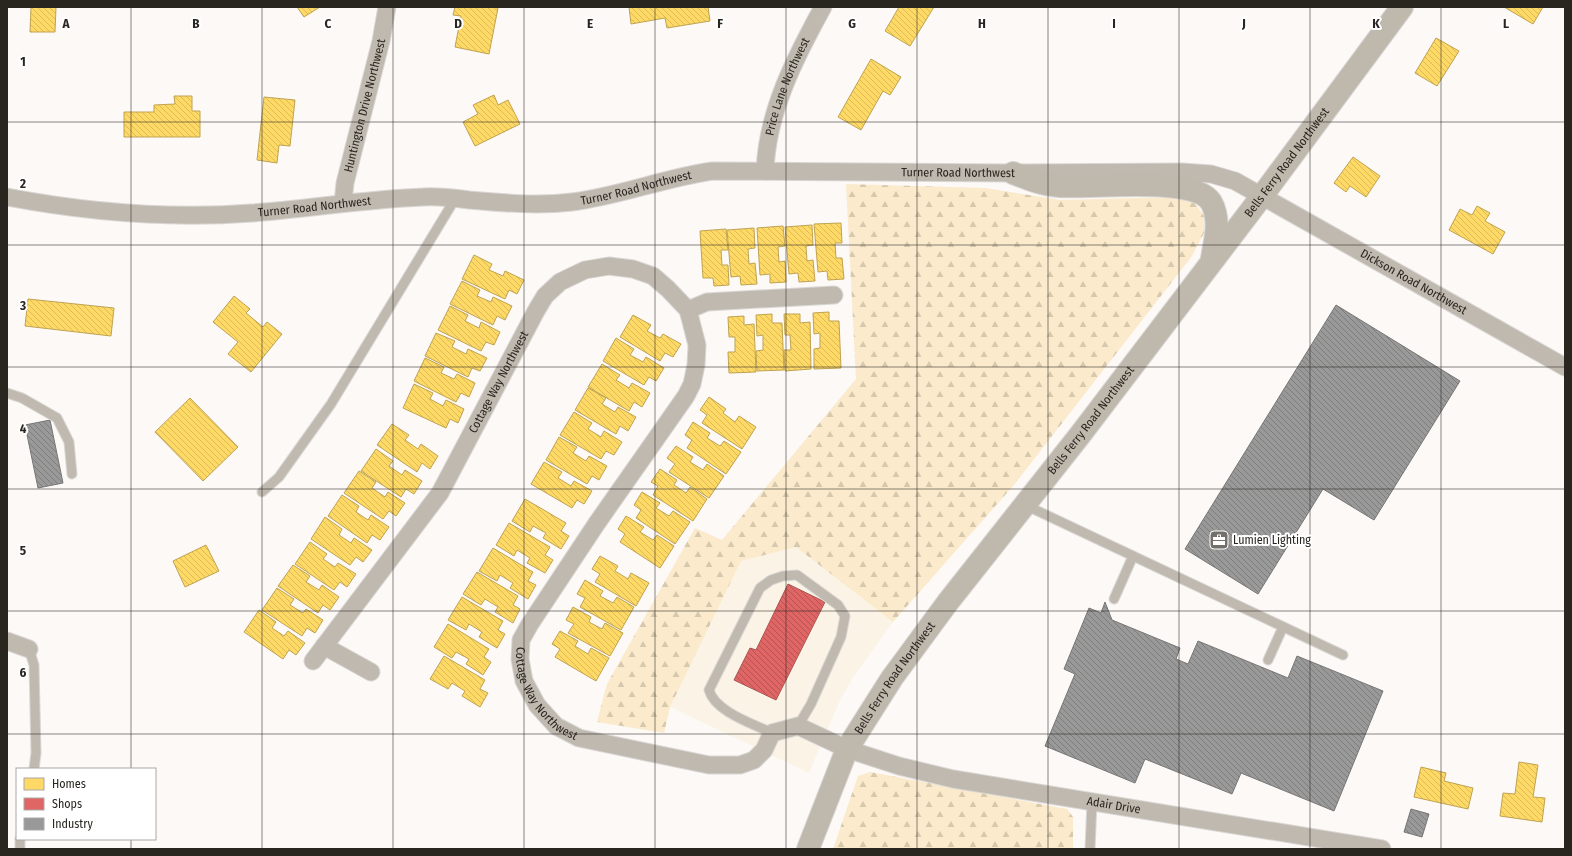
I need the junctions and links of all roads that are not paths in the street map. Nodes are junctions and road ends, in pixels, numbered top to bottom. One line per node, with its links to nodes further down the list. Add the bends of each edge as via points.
1 (387, 7): 9 (street, Huntington Drive Northwest, via 381,41 345,183)
2 (823, 7): 4 (street, Price Lane Northwest, via 783,85 771,127)
3 (1402, 7): 6 (main road, Bells Ferry Road Northwest)
4 (765, 171): 5 (street, Turner Road Northwest); 8 (street, Turner Road Northwest, via 712,171 690,174 627,191 571,202 507,203)
5 (1012, 173): 6 (street, Turner Road Northwest, via 1211,174 1235,181); 10 (main road, via 1040,184 1159,185 1186,188 1202,194 1210,201 1215,212 1217,230)
6 (1262, 196): 10 (main road, Bells Ferry Road Northwest); 13 (street, Dickson Road Northwest)
7 (7, 197): 9 (street, Turner Road Northwest, via 70,207 191,216 251,213)
8 (456, 199): 9 (street, Turner Road Northwest, via 426,196); 16 (lane, via 330,404 279,477)
9 (343, 203)
10 (1212, 262): 17 (main road, Bells Ferry Road Northwest)
11 (834, 295): 12 (street, via 707,302)
12 (688, 310): 22 (street, Cottage Way Northwest, via 653,276 633,269 609,266 586,270 560,282 545,296 536,311 440,493); 29 (street, Cottage Way Northwest, via 697,345 692,384 530,624 521,640 520,659 524,681 537,705 556,726 580,738 709,765 740,765 754,760 764,750)
13 (1565, 367)
14 (7, 393): 15 (lane, via 22,398 57,418 69,442)
15 (72, 474)
16 (262, 492)
17 (1025, 505): 18 (lane); 30 (main road, Bells Ferry Road Northwest, via 892,678)
18 (1132, 556): 19 (lane); 20 (lane)
19 (1114, 599)
20 (1283, 627): 24 (lane); 25 (lane)
21 (7, 641): 23 (street)
22 (324, 646): 26 (street, Cottage Way Northwest); 27 (street)
23 (29, 649): 31 (lane, via 34,666)
24 (1343, 655)
25 (1268, 660)
26 (313, 661)
27 (371, 672)
28 (798, 726): 29 (street); 29 (lane, via 811,704 841,637 845,616 838,605 798,576 785,576 771,580 760,588 709,690 718,704 729,713); 30 (street)
29 (772, 733)
30 (847, 749): 32 (street, Adair Drive, via 899,766 953,779); 33 (main road, Bells Ferry Road Northwest)
31 (34, 768)
32 (1092, 802): 34 (lane); 35 (street, Adair Drive)
33 (808, 849)
34 (1090, 849)
35 (1382, 849)

